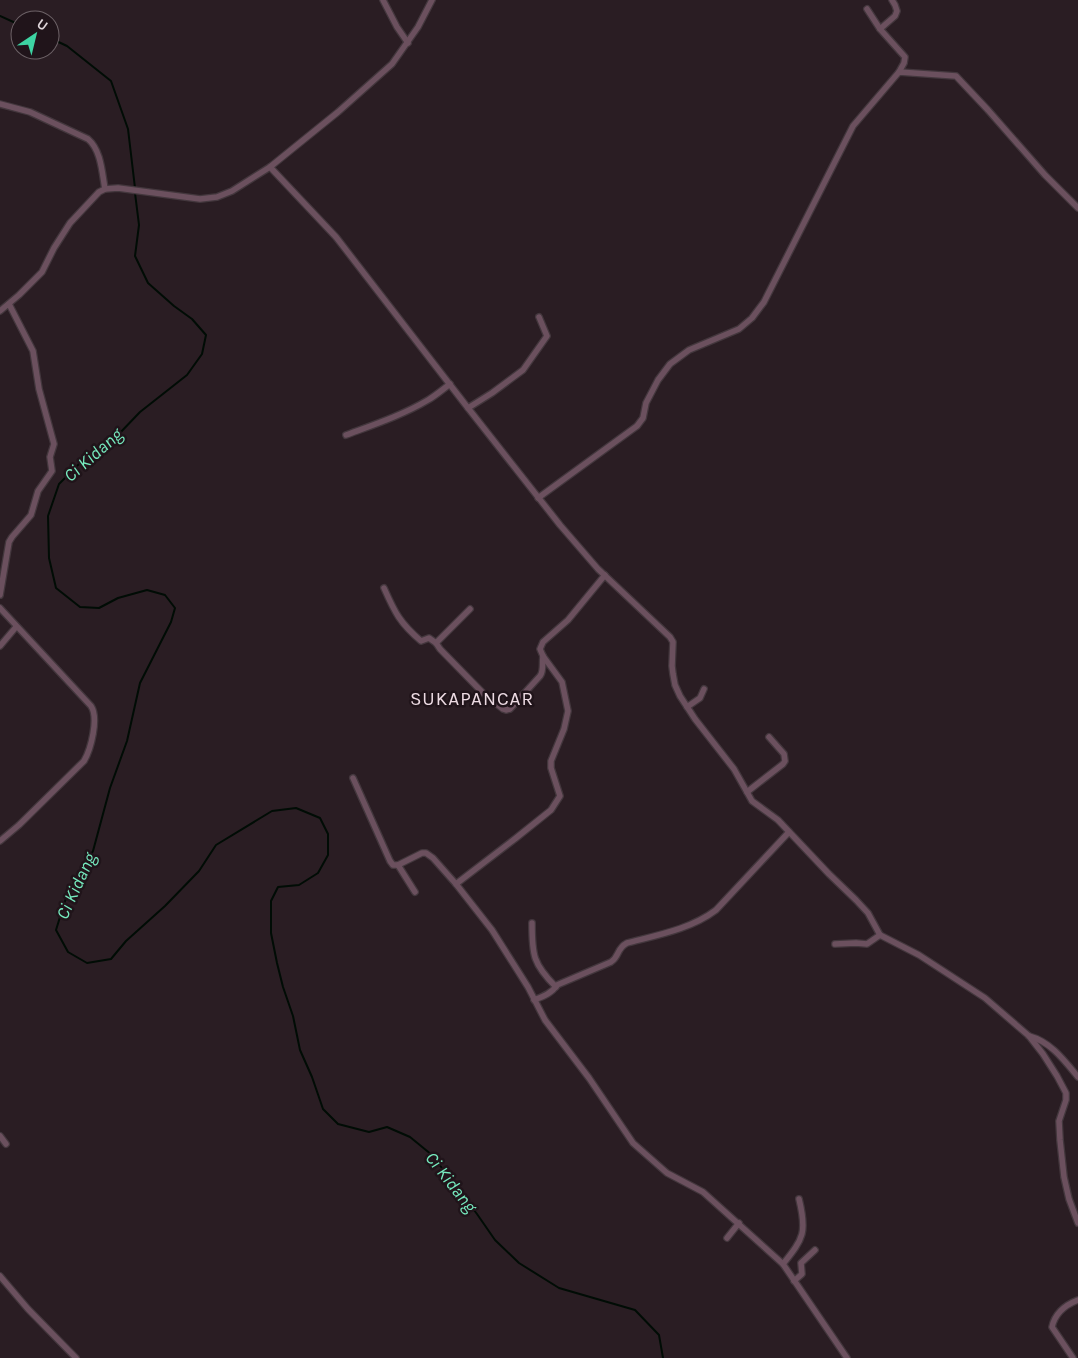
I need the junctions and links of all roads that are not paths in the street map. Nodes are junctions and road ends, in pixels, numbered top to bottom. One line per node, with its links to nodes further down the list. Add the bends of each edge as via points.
1 (383, 0): 6 (street)
2 (432, 0): 6 (street)
3 (892, 0): 5 (street, via 897,11 895,16)
4 (867, 8): 5 (street)
5 (880, 29): 7 (street, via 905,56)
6 (408, 43): 9 (street, via 392,64 371,83)
7 (899, 72): 11 (street, via 956,76); 18 (street, via 853,126 764,302 752,318 739,329 689,350 670,364 658,380 637,426)
8 (0, 104): 10 (street, via 30,112 93,143)
9 (270, 167): 10 (street, via 217,197 200,199); 15 (street, via 336,237)
10 (105, 189): 12 (street, via 70,224 42,272)
11 (1078, 208)
12 (9, 304): 13 (street); 21 (street, via 33,350 38,389 54,445 50,457 52,471 38,491 31,515 9,542)
13 (0, 312)
14 (539, 316): 16 (street, via 546,336 523,370)
15 (450, 384): 16 (street); 17 (street, via 419,405)
16 (468, 408): 18 (street)
17 (346, 435)
18 (538, 498): 19 (street)
19 (605, 576): 27 (street, via 568,620 543,642 540,649); 29 (street, via 670,637 675,685)
20 (384, 588): 25 (street, via 403,625 421,641 428,638)
21 (0, 595)
22 (0, 608): 24 (street)
23 (470, 609): 25 (street)
24 (16, 627): 26 (street); 34 (street, via 91,706 95,715 84,760)
25 (436, 643): 27 (street, via 484,693 506,710 543,673)
26 (0, 646)
27 (543, 656): 36 (street, via 562,682 568,712 551,761 560,796 551,810)
28 (704, 689): 29 (street, via 700,698)
29 (687, 707): 32 (street, via 734,769)
30 (769, 737): 32 (street, via 784,754 785,761)
31 (353, 778): 35 (street, via 388,856 394,865)
32 (747, 792): 33 (street, via 752,801)
33 (789, 832): 39 (street, via 866,911); 41 (street, via 708,917 621,946 611,962)
34 (0, 840)
35 (398, 865): 36 (street, via 426,853); 37 (street)
36 (456, 884): 42 (street, via 492,930)
37 (415, 892)
38 (532, 923): 41 (street, via 535,959)
39 (880, 935): 40 (street, via 867,944); 43 (street, via 919,955 985,998)
40 (835, 944)
41 (556, 987): 42 (street)
42 (534, 1000): 48 (street, via 633,1143 665,1171 703,1192)
43 (1029, 1036): 44 (street, via 1058,1052); 49 (street, via 1066,1093 1059,1121 1060,1140 1064,1177)
44 (1078, 1076)
45 (0, 1136): 46 (street)
46 (6, 1144)
47 (800, 1199): 52 (street, via 804,1223 802,1236)
48 (739, 1223): 50 (street); 52 (street)
49 (1078, 1223)
50 (727, 1238)
51 (815, 1250): 54 (street, via 801,1263 802,1274)
52 (783, 1264): 54 (street)
53 (0, 1276): 56 (street)
54 (794, 1282): 57 (street)
55 (1078, 1300): 58 (street, via 1061,1310 1052,1327)
56 (76, 1358)
57 (847, 1358)
58 (1073, 1358)

